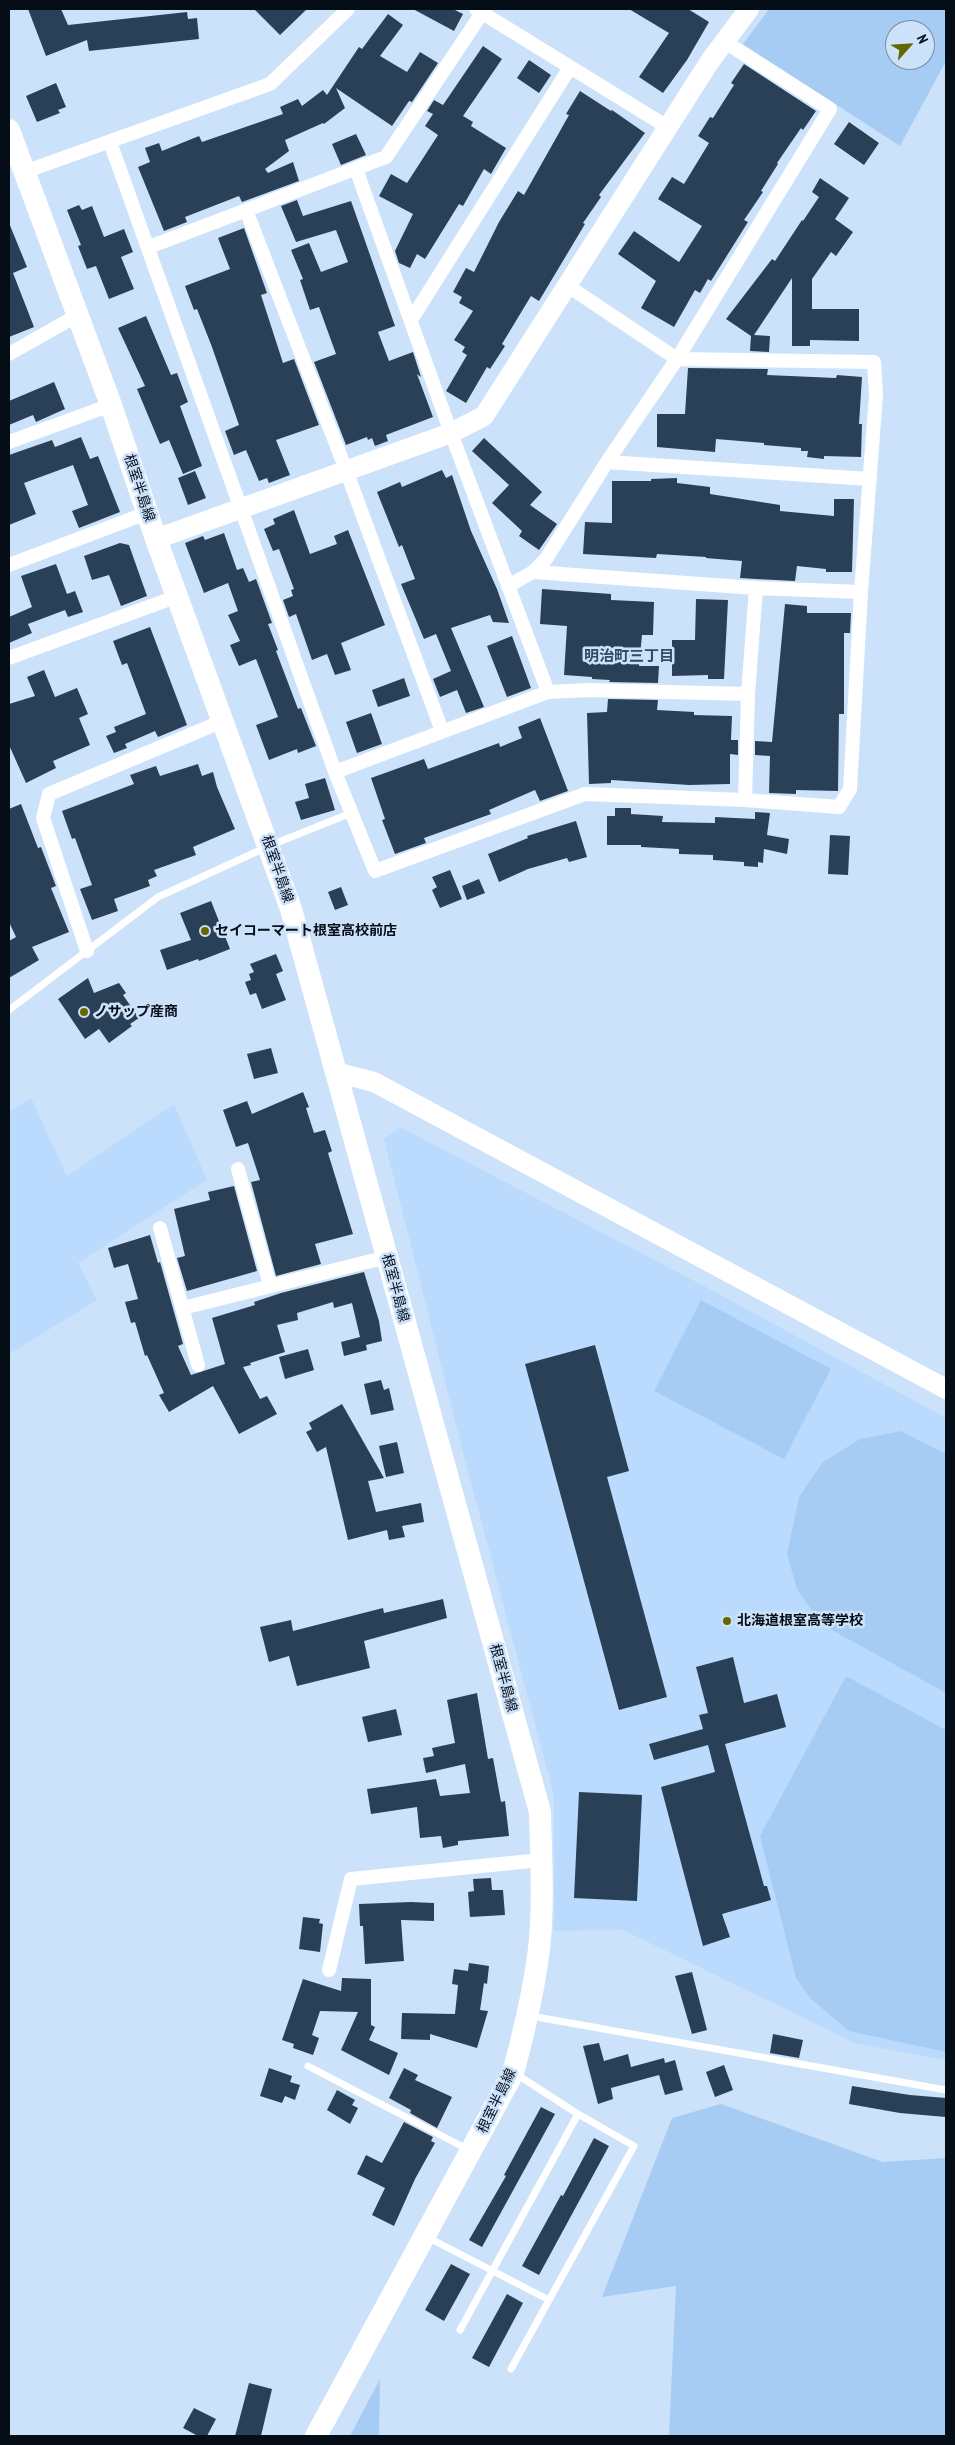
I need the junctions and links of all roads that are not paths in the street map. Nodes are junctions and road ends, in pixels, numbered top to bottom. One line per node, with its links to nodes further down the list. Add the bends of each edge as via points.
1 (348, 9): 8 (street, via 270,84)
2 (749, 9): 4 (street)
3 (479, 11): 5 (street); 9 (street, via 386,157)
4 (724, 42): 6 (street); 17 (street, via 830,109)
5 (570, 69): 6 (street); 15 (street)
6 (669, 128): 13 (street)
7 (9, 130): 10 (main road, 根室半島線)
8 (110, 142): 10 (street); 12 (street)
9 (356, 170): 11 (street); 15 (street)
10 (24, 172): 14 (main road, 根室半島線)
11 (246, 210): 12 (street); 22 (street)
12 (149, 247): 24 (street)
13 (568, 286): 17 (street); 19 (street, via 484,416)
14 (78, 316): 16 (street); 18 (main road, 根室半島線)
15 (411, 320): 19 (street)
16 (9, 354)
17 (677, 359): 21 (street); 23 (street, via 874,362 876,394)
18 (111, 405): 20 (street); 25 (main road, 根室半島線)
19 (451, 433): 22 (street); 29 (street)
20 (9, 442)
21 (607, 462): 23 (street); 28 (street, via 546,559)
22 (346, 470): 24 (street); 37 (street)
23 (870, 479): 31 (street)
24 (241, 508): 26 (street); 38 (street)
25 (147, 513): 26 (main road, 根室半島線); 27 (street)
26 (156, 539): 32 (main road, 根室半島線)
27 (9, 565)
28 (533, 572): 29 (street); 30 (street)
29 (508, 586): 34 (street)
30 (756, 588): 31 (street); 35 (street)
31 (861, 592): 39 (street, via 850,789 839,807)
32 (178, 596): 33 (street); 36 (main road, 根室半島線)
33 (9, 658)
34 (548, 692): 35 (street); 37 (street)
35 (748, 694): 39 (street)
36 (223, 721): 41 (main road, 根室半島線); 42 (street, via 49,794 43,818)
37 (442, 731): 38 (street)
38 (335, 772): 40 (street)
39 (745, 800): 40 (street, via 585,794 375,871)
40 (351, 813): 41 (lane)
41 (269, 846): 42 (lane, via 158,897); 44 (main road, 根室半島線, via 291,910)
42 (87, 951): 43 (lane)
43 (9, 1010)
44 (335, 1072): 47 (main road, 根室半島線); 51 (street, via 374,1082)
45 (238, 1169): 48 (street)
46 (160, 1228): 49 (street)
47 (387, 1256): 48 (street); 52 (main road, 根室半島線, via 540,1812)
48 (270, 1285): 49 (street)
49 (183, 1308): 50 (street)
50 (198, 1365)
51 (946, 1389)
52 (541, 1860): 53 (street, via 351,1879); 54 (main road, 根室半島線, via 539,1948)
53 (329, 1970)
54 (529, 2015): 56 (main road, 根室半島線); 57 (lane)
55 (308, 2066): 59 (lane)
56 (513, 2073): 58 (lane); 59 (main road, 根室半島線)
57 (946, 2090)
58 (578, 2114): 61 (lane); 62 (lane, via 634,2146)
59 (472, 2151): 60 (main road, 根室半島線)
60 (426, 2236): 61 (lane); 65 (main road, 根室半島線)
61 (492, 2272): 62 (lane); 63 (lane)
62 (549, 2300): 64 (lane)
63 (460, 2330)
64 (511, 2368)
65 (316, 2436)

